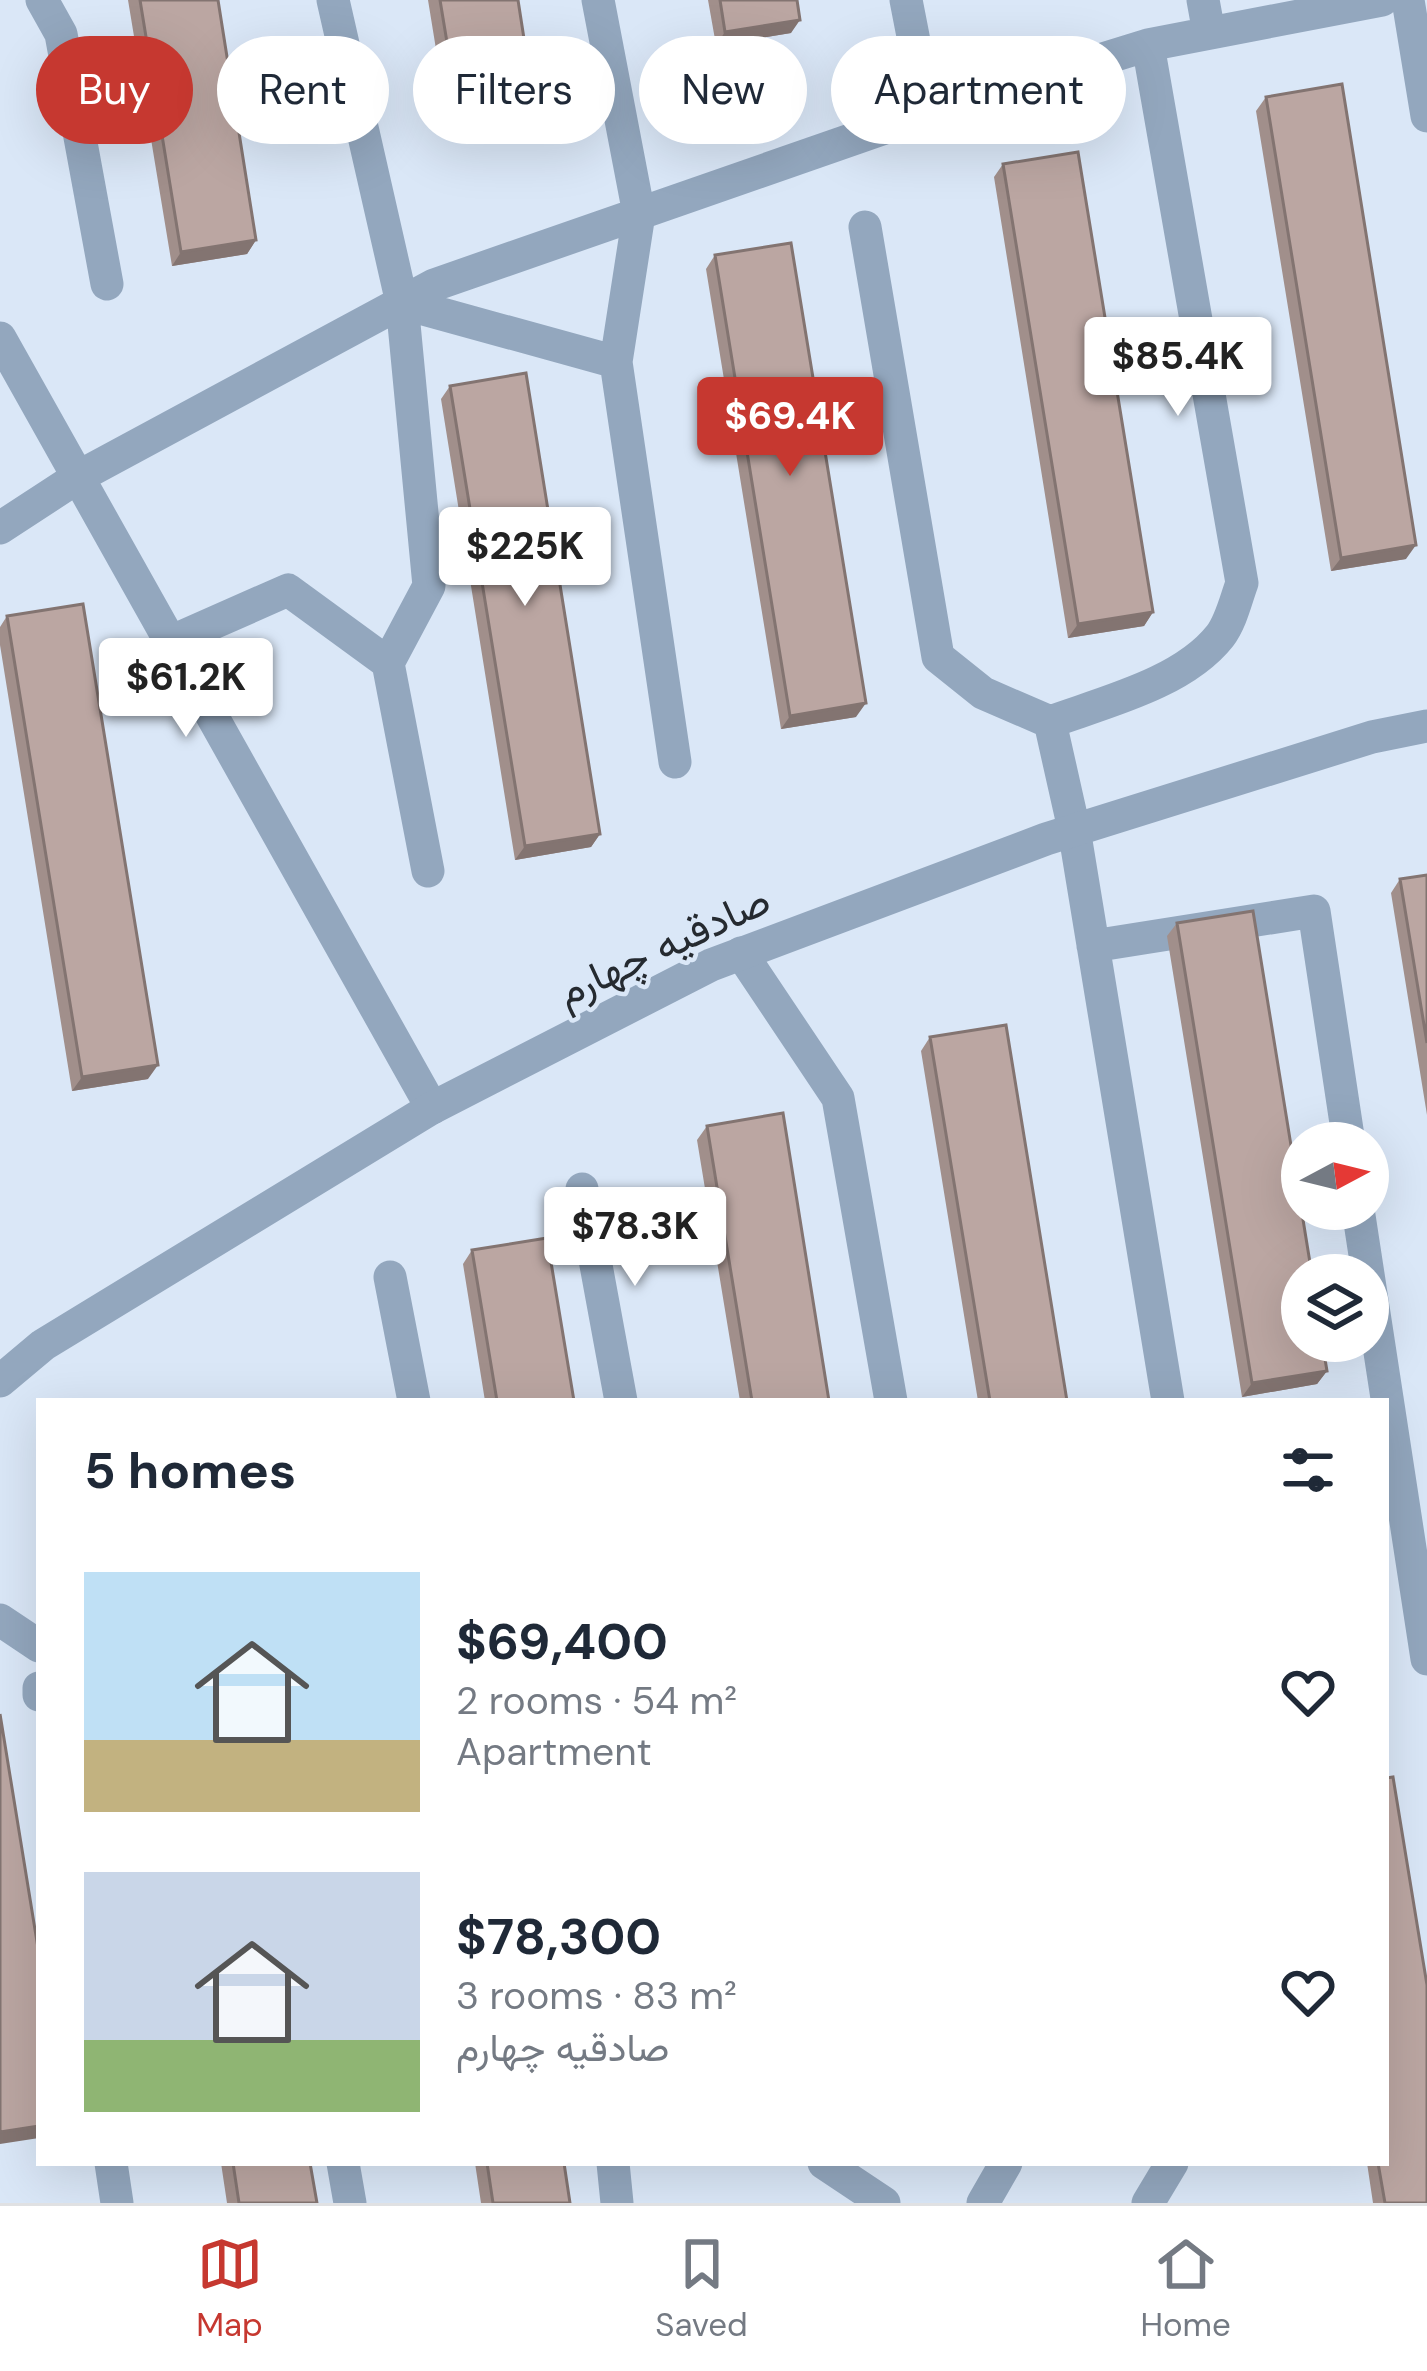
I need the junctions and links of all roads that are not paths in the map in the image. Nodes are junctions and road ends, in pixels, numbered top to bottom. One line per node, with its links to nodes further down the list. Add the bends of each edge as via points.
1 (42, 0): 15 (street, via 61,34)
2 (332, 0): 16 (street)
3 (598, 0): 13 (street)
4 (906, 0): 8 (street)
5 (1382, 0): 7 (street)
6 (1408, 0): 11 (street)
7 (1206, 16): 9 (street)
8 (913, 36)
9 (1148, 45): 10 (street); 23 (street, via 1242,583 1223,633 1194,661)
10 (1126, 52)
11 (1427, 116)
12 (839, 144): 13 (street)
13 (639, 214): 16 (street); 18 (street)
14 (865, 227): 23 (street, via 938,657 983,693)
15 (107, 284)
16 (402, 303): 18 (street); 19 (street); 22 (street, via 430,586)
17 (0, 338): 19 (street)
18 (616, 362): 25 (street)
19 (78, 477): 20 (street); 21 (street)
20 (0, 528)
21 (170, 642): 22 (street, via 288,590); 30 (street)
22 (388, 663): 27 (street)
23 (1050, 722): 26 (street)
24 (1427, 726): 26 (street, صادقیه چهارم)
25 (675, 762)
26 (1074, 830): 28 (street); 29 (street, صادقیه چهارم)
27 (428, 871)
28 (1093, 946): 31 (street, via 1314,910); 39 (street)
29 (741, 953): 30 (street, صادقیه چهارم); 38 (street, via 838,1098)
30 (431, 1108): 35 (street, صادقیه چهارم, via 44,1345)
31 (1345, 1122)
32 (582, 1189): 37 (street)
33 (1361, 1230): 40 (street)
34 (390, 1277): 36 (street)
35 (0, 1381)
36 (413, 1398)
37 (620, 1398)
38 (889, 1398)
39 (1168, 1398)
40 (1384, 1398)
41 (1389, 1435): 42 (street)
42 (1409, 1580): 45 (street)
43 (0, 1620): 44 (street)
44 (36, 1644)
45 (1427, 1659)
46 (111, 2166): 52 (street)
47 (344, 2166): 53 (street)
48 (613, 2166): 54 (street)
49 (828, 2166): 55 (street)
50 (1004, 2166): 56 (street)
51 (1170, 2166): 57 (street)
52 (117, 2203)
53 (350, 2203)
54 (617, 2203)
55 (884, 2203)
56 (983, 2203)
57 (1148, 2203)

